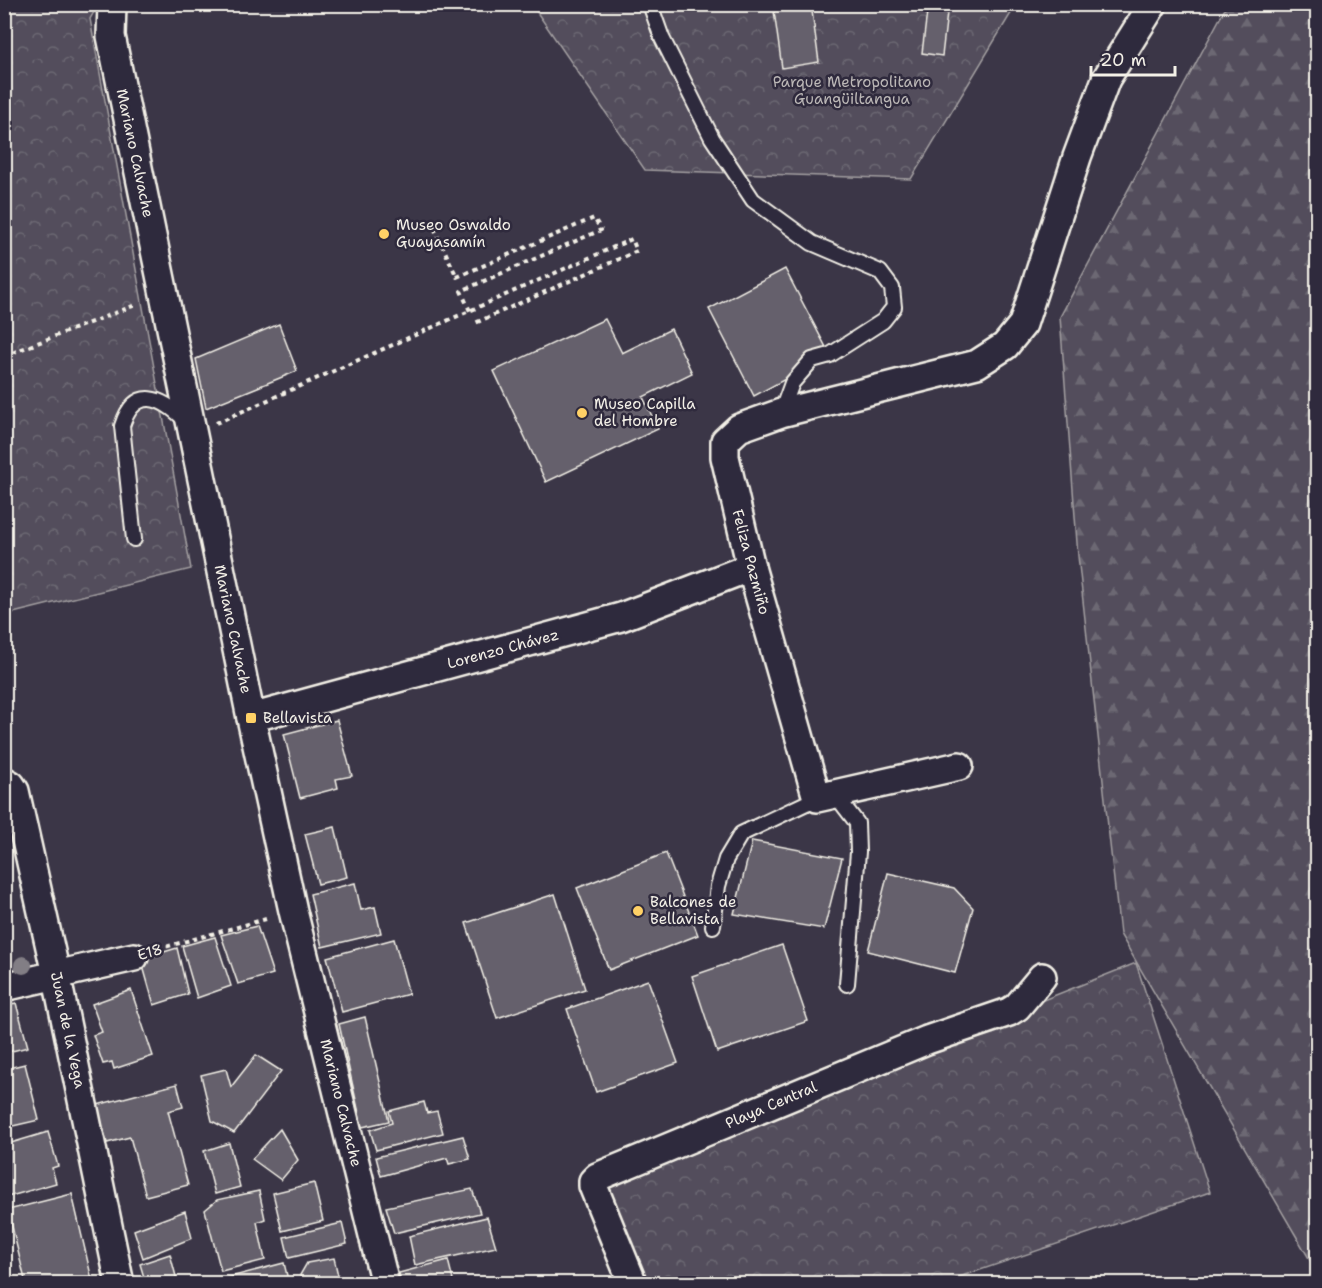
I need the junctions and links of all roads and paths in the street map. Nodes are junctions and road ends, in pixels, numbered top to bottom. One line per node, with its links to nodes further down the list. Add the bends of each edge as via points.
1 (112, 4): 10 (street, Mariano Calvache, via 111,36)
2 (650, 4): 9 (lane, via 662,38 712,138 753,200 812,243 880,272 892,288 894,307 883,321 830,355 812,360 792,383)
3 (1153, 4): 9 (street, Feliza Pazmiño, via 1106,79 1023,324 1005,346 976,364)
4 (435, 228): 6 (path, via 457,277 594,218 601,230 462,291)
5 (142, 302): 8 (path)
6 (470, 310): 7 (path, via 632,239 637,251); 10 (path)
7 (473, 324)
8 (4, 356)
9 (781, 413): 12 (street, Feliza Pazmiño, via 739,428 725,441 725,457)
10 (192, 429): 11 (lane, via 174,409 157,400 144,399 126,415 122,426); 13 (street, Mariano Calvache)
11 (134, 539)
12 (751, 567): 13 (street, Lorenzo Chávez, via 621,617); 16 (street, Feliza Pazmiño)
13 (251, 718): 17 (street, Mariano Calvache)
14 (959, 766): 16 (street)
15 (5, 781): 20 (street, Juan de la Vega, via 15,790)
16 (825, 795): 18 (lane, via 741,834 726,858); 22 (lane, via 857,823)
17 (293, 911): 19 (path, E18); 25 (street, Mariano Calvache)
18 (713, 926)
19 (135, 957): 20 (street, E18)
20 (56, 974): 23 (street, E18); 24 (street, Juan de la Vega)
21 (1042, 976): 26 (street, Playa Central, via 1009,1012 927,1040 593,1181)
22 (847, 984)
23 (4, 987)
24 (120, 1284)
25 (385, 1284)
26 (633, 1284)

